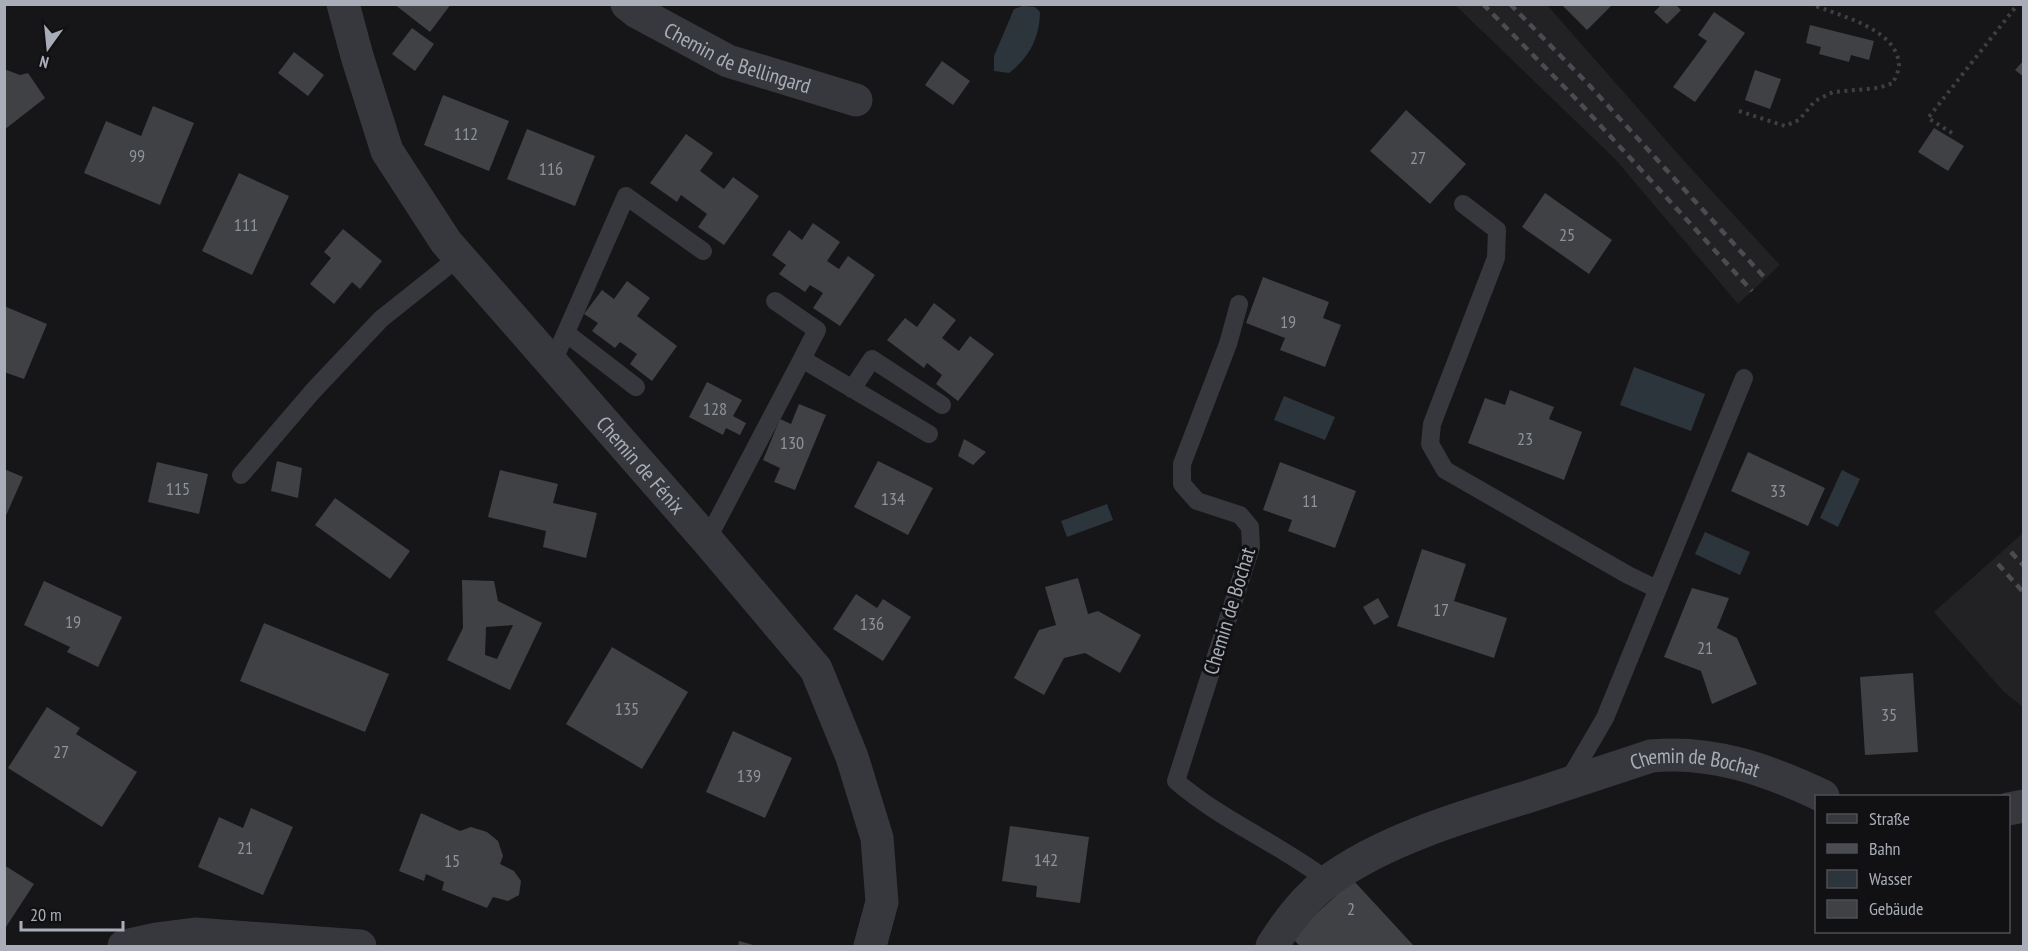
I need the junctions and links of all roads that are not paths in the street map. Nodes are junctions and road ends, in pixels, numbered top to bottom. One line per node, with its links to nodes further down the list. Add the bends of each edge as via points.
1 (343, 4): 6 (street, Chemin de Fénix, via 387,151)
2 (627, 4): 3 (street, Chemin de Bellingard, via 728,61)
3 (856, 100)
4 (1463, 204): 19 (lane, via 1497,230 1496,258 1432,424 1430,444 1445,470)
5 (703, 251): 9 (lane, via 626,196)
6 (459, 257): 11 (street, Chemin de Fénix); 17 (lane, via 381,319)
7 (775, 301): 10 (lane, via 817,330)
8 (1239, 304): 22 (lane, Chemin de Bochat, via 1228,344 1182,464 1182,484 1197,501 1240,515 1250,527 1251,548 1176,781)
9 (566, 333): 11 (lane); 13 (lane)
10 (802, 359): 14 (lane); 18 (lane)
11 (552, 364): 18 (street, Chemin de Fénix)
12 (1744, 378): 19 (lane)
13 (636, 387)
14 (852, 389): 15 (lane, via 872,358); 16 (lane)
15 (942, 405)
16 (929, 434)
17 (241, 475)
18 (707, 540): 25 (street, Chemin de Fénix, via 816,669 852,757 877,838 882,902)
19 (1657, 589): 20 (lane, via 1605,718)
20 (1566, 784): 21 (street, Chemin de Bochat, via 1651,756 1671,754 1749,766); 22 (street, Chemin de Bochat, via 1407,838)
21 (1821, 795)
22 (1328, 881): 26 (street, Chemin de Bochat, via 1288,920)
23 (124, 946): 24 (street, via 195,934)
24 (360, 946)
25 (870, 946)
26 (1272, 946)

